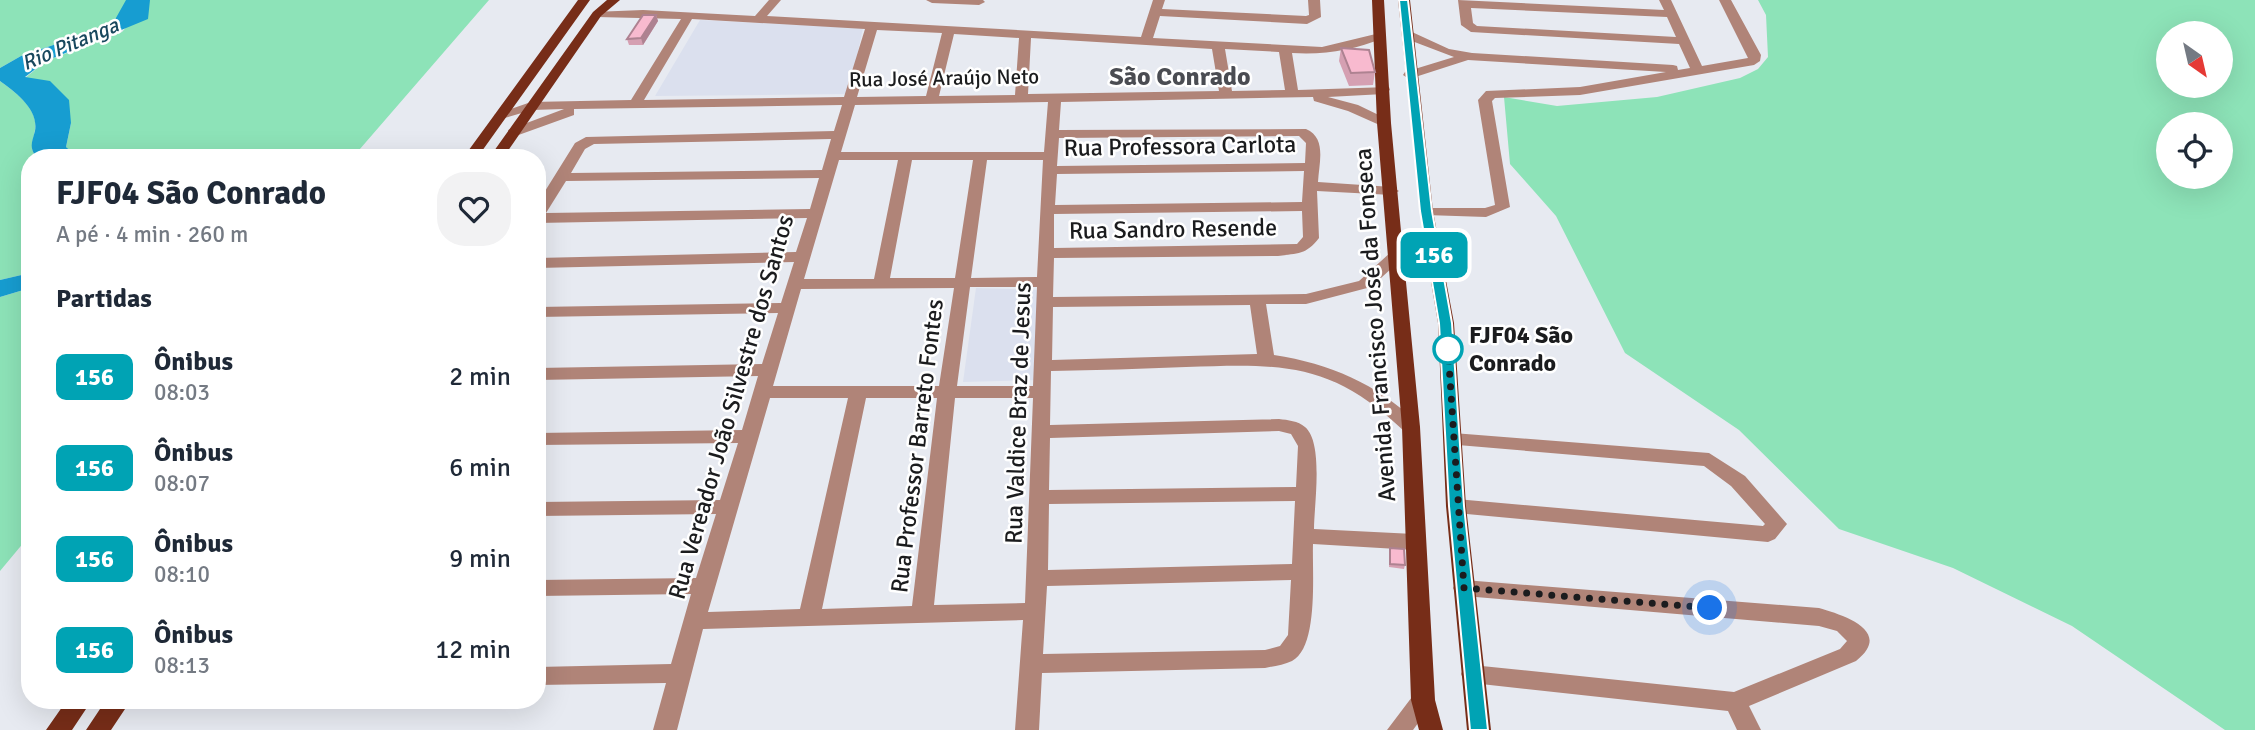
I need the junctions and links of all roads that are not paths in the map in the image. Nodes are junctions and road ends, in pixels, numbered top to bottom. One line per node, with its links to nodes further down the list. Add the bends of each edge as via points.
1 (584, 0): 42 (main road)
2 (616, 0): 12 (street); 14 (main road)
3 (775, 0): 17 (street)
4 (932, 0): 13 (street)
5 (1314, 0): 11 (street, via 1314,18 1307,20)
6 (1378, 0): 21 (main road, Avenida Francisco José da Fonseca)
7 (1404, 0): 22 (main road)
8 (1665, 0): 15 (street)
9 (1725, 0): 30 (street, via 1755,55 1750,62)
10 (1464, 2): 15 (street); 24 (street, via 1467,25 1475,29)
11 (1157, 6): 23 (street)
12 (643, 13): 14 (street); 16 (street)
13 (974, 13): 19 (street); 20 (street)
14 (597, 14): 40 (main road)
15 (1671, 14): 24 (street)
16 (688, 16): 17 (street); 39 (street)
17 (758, 19): 18 (street)
18 (872, 26): 19 (street); 38 (street, Rua Vereador João Silvestre dos Santos)
19 (949, 30): 37 (street)
20 (1025, 35): 23 (street); 36 (street)
21 (1380, 35): 27 (street); 28 (main road, Avenida Francisco José da Fonseca)
22 (1408, 36): 29 (street); 31 (main road)
23 (1146, 41): 25 (street)
24 (1686, 41): 30 (street)
25 (1218, 46): 26 (street); 33 (street)
26 (1285, 49): 27 (street); 34 (street)
27 (1322, 51): 28 (street)
28 (1380, 57): 32 (main road, Avenida Francisco José da Fonseca)
29 (1472, 57): 30 (street); 31 (street, via 1445,61)
30 (1700, 70): 60 (street, via 1580,91 1491,94 1485,100 1503,207 1486,213)
31 (1409, 75): 60 (main road)
32 (1384, 90): 34 (street); 43 (main road, Avenida Francisco José da Fonseca)
33 (1226, 94): 34 (street, Rua José Araújo Neto); 35 (street, Rua José Araújo Neto)
34 (1295, 94): 43 (street, via 1341,104)
35 (1055, 97): 36 (street, Rua José Araújo Neto); 45 (street, Rua Valdice Braz de Jesus)
36 (1021, 98): 37 (street, Rua José Araújo Neto)
37 (932, 99): 38 (street, Rua José Araújo Neto)
38 (851, 100): 39 (street, Rua José Araújo Neto); 46 (street, Rua Vereador João Silvestre dos Santos)
39 (635, 104): 41 (street, Rua José Araújo Neto)
40 (531, 106): 41 (street, Rua José Araújo Neto); 42 (street, Rua José Araújo Neto); 44 (main road)
41 (591, 106): 44 (street, Rua José Araújo Neto)
42 (501, 115): 47 (main road)
43 (1384, 123): 57 (main road, Avenida Francisco José da Fonseca)
44 (513, 133): 48 (main road)
45 (1053, 134): 51 (street, Rua Valdice Braz de Jesus); 53 (street, Rua Sandro Resende, via 1296,131 1312,138)
46 (837, 135): 52 (street, Rua Vereador João Silvestre dos Santos); 54 (street, via 591,140 581,145)
47 (476, 149)
48 (502, 149)
49 (906, 157): 50 (street, Rua Professora Carlota); 52 (street, Rua Professora Carlota); 69 (street)
50 (981, 157): 51 (street, Rua Professora Carlota); 68 (street, Rua Professor Barreto Fontes)
51 (1052, 163): 53 (street, Rua Professora Carlota); 59 (street, Rua Valdice Braz de Jesus)
52 (828, 165): 54 (street, Rua Professora Carlota); 61 (street, Rua Vereador João Silvestre dos Santos)
53 (1309, 167): 55 (street, Rua Sandro Resende)
54 (561, 177): 56 (street)
55 (1309, 186): 57 (street); 58 (street, Rua Sandro Resende)
56 (546, 190)
57 (1392, 191): 64 (main road, Avenida Francisco José da Fonseca)
58 (1309, 206): 59 (street); 65 (street, Rua Sandro Resende, via 1311,238 1295,250)
59 (1047, 210): 65 (street, Rua Valdice Braz de Jesus)
60 (1426, 211): 63 (main road)
61 (814, 213): 62 (street); 66 (street, Rua Vereador João Silvestre dos Santos)
62 (546, 217)
63 (1433, 248): 64 (main road); 88 (main road, via 1446,323)
64 (1397, 251): 72 (street, via 1365,284 1346,291 1306,299); 84 (main road, Avenida Francisco José da Fonseca)
65 (1047, 253): 70 (street, Rua Valdice Braz de Jesus)
66 (802, 257): 67 (street); 71 (street, Rua Vereador João Silvestre dos Santos)
67 (546, 262)
68 (961, 281): 69 (street); 70 (street); 82 (street, Rua Professor Barreto Fontes)
69 (881, 282): 71 (street)
70 (1047, 282): 73 (street, Rua Valdice Braz de Jesus)
71 (794, 284): 74 (street, Rua Vereador João Silvestre dos Santos)
72 (1256, 299): 73 (street); 76 (street)
73 (1046, 302): 77 (street, Rua Valdice Braz de Jesus)
74 (789, 307): 75 (street); 78 (street, Rua Vereador João Silvestre dos Santos)
75 (546, 312)
76 (1266, 359): 77 (street); 84 (street, via 1346,377 1387,402)
77 (1043, 366): 83 (street, Rua Valdice Braz de Jesus)
78 (771, 370): 79 (street); 81 (street, Rua Vereador João Silvestre dos Santos)
79 (546, 374)
80 (859, 391): 81 (street); 82 (street); 103 (street)
81 (764, 392): 86 (street, Rua Vereador João Silvestre dos Santos)
82 (947, 392): 83 (street); 102 (street, Rua Professor Barreto Fontes)
83 (1041, 392): 85 (street, Rua Valdice Braz de Jesus)
84 (1410, 427): 95 (main road, Avenida Francisco José da Fonseca)
85 (1039, 432): 89 (street, via 1294,427 1307,446); 90 (street, Rua Valdice Braz de Jesus)
86 (749, 436): 87 (street); 92 (street, Rua Vereador João Silvestre dos Santos)
87 (546, 439)
88 (1453, 439): 91 (main road); 91 (street, via 1709,460 1738,481 1777,524 1768,534)
89 (1303, 494): 90 (street); 94 (street)
90 (1039, 497): 97 (street, Rua Valdice Braz de Jesus)
91 (1456, 506): 100 (main road)
92 (729, 507): 93 (street); 98 (street, Rua Vereador João Silvestre dos Santos)
93 (546, 509)
94 (1302, 536): 95 (street); 96 (street)
95 (1414, 542): 109 (main road, Avenida Francisco José da Fonseca)
96 (1299, 572): 97 (street); 105 (street, via 1298,638 1287,654 1265,659)
97 (1037, 578): 101 (street, Rua Valdice Braz de Jesus)
98 (704, 586): 99 (street); 104 (street, Rua Vereador João Silvestre dos Santos)
99 (546, 588)
100 (1464, 588): 107 (main road); 110 (street, via 1819,617 1844,624 1858,638 1857,648 1848,655)
101 (1033, 611): 102 (street); 105 (street, Rua Valdice Braz de Jesus)
102 (922, 616): 103 (street)
103 (809, 617): 104 (street)
104 (694, 621): 106 (street, Rua Vereador João Silvestre dos Santos)
105 (1032, 664): 115 (street, Rua Valdice Braz de Jesus)
106 (680, 673): 108 (street); 114 (street, Rua Vereador João Silvestre dos Santos)
107 (1472, 674): 110 (street); 118 (main road)
108 (546, 676)
109 (1423, 700): 116 (street); 117 (main road, Avenida Francisco José da Fonseca)
110 (1735, 702): 112 (street)
111 (73, 709): 113 (main road)
112 (1742, 728)
113 (58, 730)
114 (665, 730)
115 (1027, 730)
116 (1399, 730)
117 (1431, 730)
118 (1479, 730)

